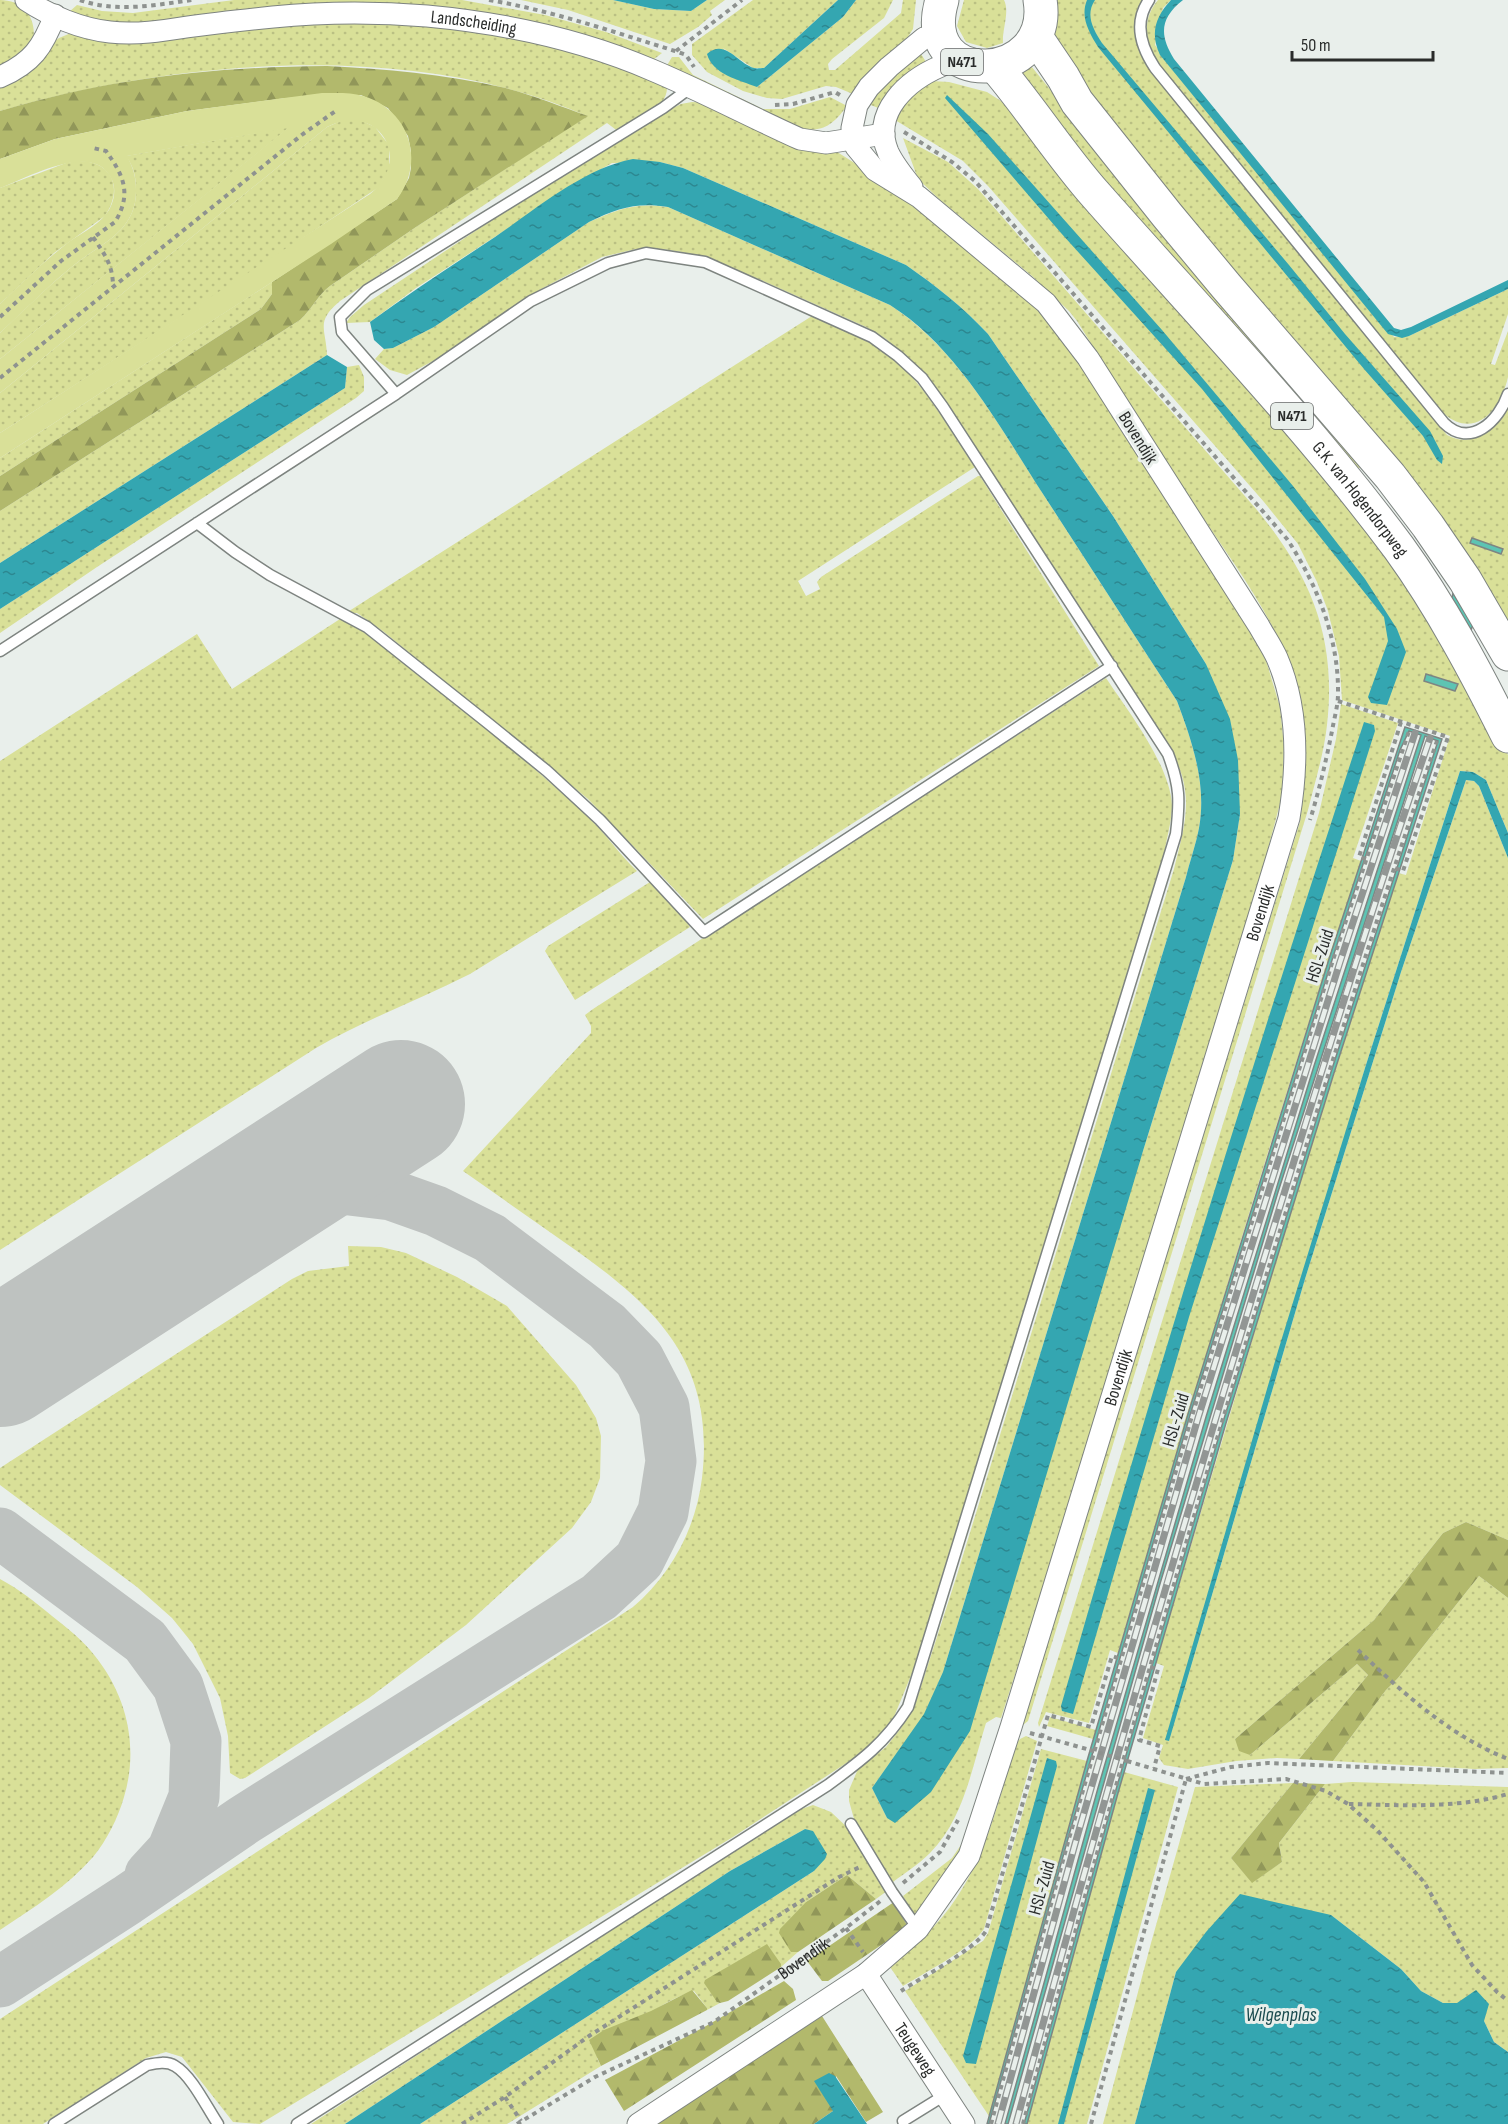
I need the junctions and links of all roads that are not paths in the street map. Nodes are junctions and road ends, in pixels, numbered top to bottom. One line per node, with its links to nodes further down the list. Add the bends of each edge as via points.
1 (26, 0): 7 (street, Landscheiding)
2 (928, 0): 8 (main road, N471, via 922,24)
3 (942, 0): 10 (main road, N471, via 937,18)
4 (1024, 0): 9 (main road, N471, via 1023,33)
5 (1040, 0): 9 (main road, via 1040,17)
6 (1149, 0): 17 (lane, via 1141,14 1140,35 1155,68 1444,423 1463,434 1478,430 1495,417)
7 (55, 15): 12 (street, via 46,39 31,59); 13 (street, Landscheiding, via 82,26 128,33 287,16 428,16 567,42)
8 (924, 38): 10 (main road, N471, via 932,54); 15 (street, via 869,87 857,105)
9 (1032, 42): 11 (main road, N471); 21 (main road, G.K. van Hogendorpweg / N471, via 1054,83 1077,102 1226,286 1390,476 1465,580)
10 (948, 62): 11 (main road, N471, via 964,78); 14 (street, via 910,83 884,120)
11 (992, 75): 23 (main road, G.K. van Hogendorpweg / N471, via 1000,90 1038,123 1093,192 1320,448 1400,550 1460,646)
12 (0, 77)
13 (694, 80): 15 (street, Landscheiding, via 801,140); 18 (lane, via 663,108 367,290 340,317 342,332)
14 (884, 134): 15 (street, Landscheiding); 16 (street, Bovendijk, via 894,164)
15 (853, 140): 16 (street, Bovendijk, via 875,170)
16 (920, 197): 25 (street, Bovendijk, via 1046,303 1088,358 1277,659 1290,703 1296,746 1289,818 1004,1749 969,1856)
17 (1508, 393)
18 (396, 394): 19 (lane); 22 (lane, via 531,301 608,262 646,253 705,262 872,338 922,378)
19 (197, 523): 20 (lane); 22 (lane, via 270,575 367,627 489,724 600,820 704,932)
20 (0, 651)
21 (1508, 654)
22 (1112, 666): 31 (lane, via 1174,769 1179,804 1176,834 908,1707 872,1752 828,1785)
23 (1508, 736)
24 (851, 1824): 25 (lane)
25 (918, 1929): 26 (street, Bovendijk)
26 (866, 1974): 27 (street, Teugeweg); 32 (street, Bovendijk)
27 (945, 2095): 28 (lane); 33 (street, Teugeweg)
28 (903, 2121)
29 (54, 2124): 30 (lane, via 147,2065 162,2062 185,2075)
30 (218, 2124)
31 (297, 2124)
32 (638, 2124)
33 (964, 2124)

